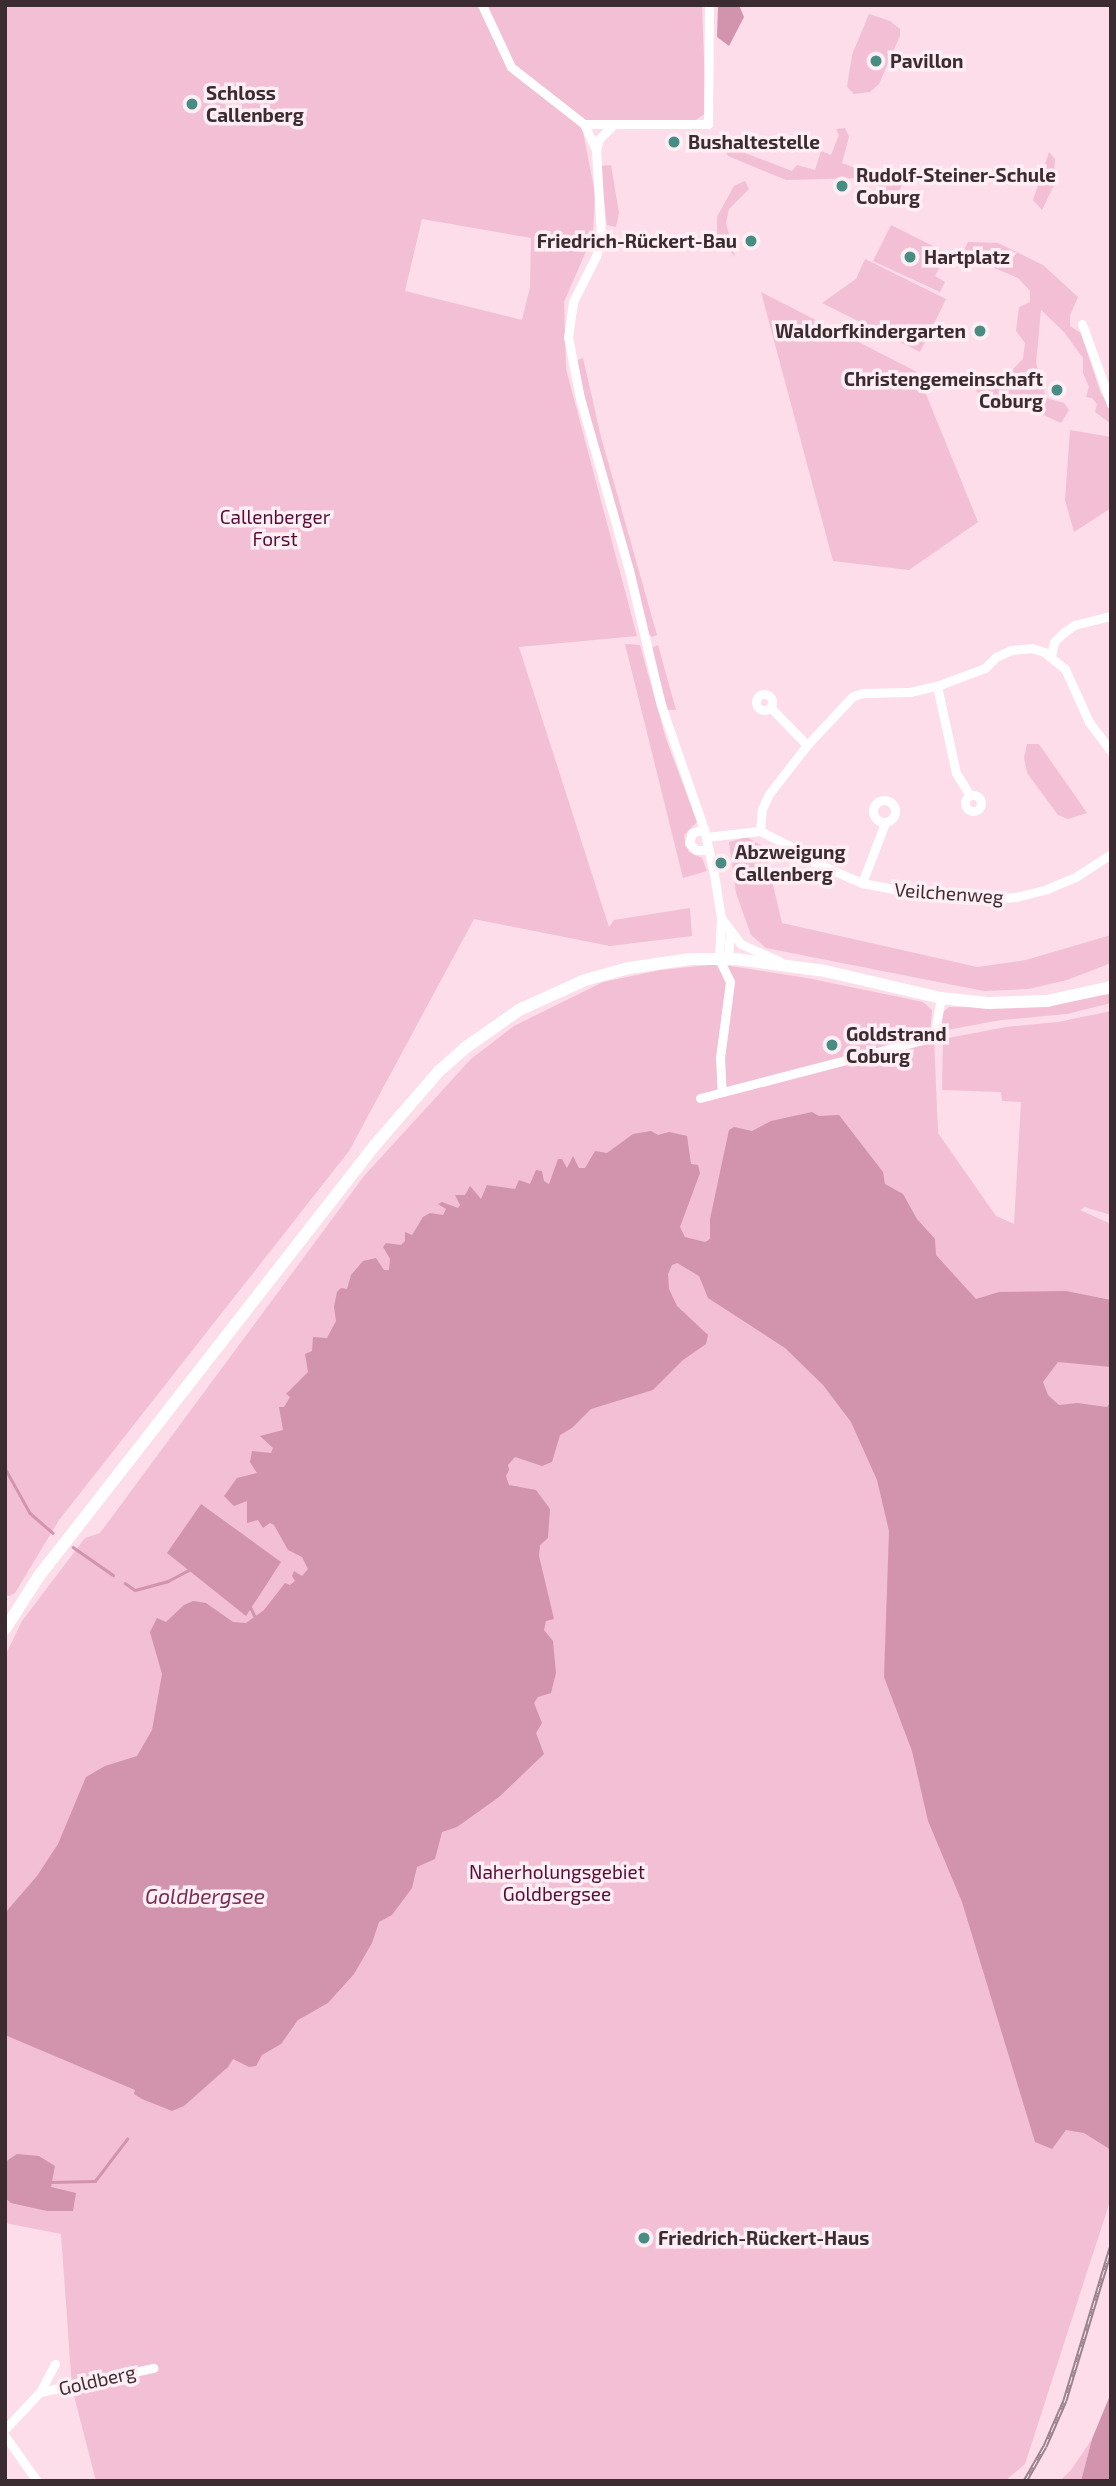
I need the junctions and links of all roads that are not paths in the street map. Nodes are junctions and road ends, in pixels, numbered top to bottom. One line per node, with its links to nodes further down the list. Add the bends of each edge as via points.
1 (482, 5): 3 (street, via 511,67)
2 (709, 5): 4 (street, via 708,124)
3 (584, 124): 4 (street); 5 (street)
4 (613, 125): 5 (street, via 599,139)
5 (596, 150): 17 (street, via 601,233 596,256 573,302 570,356 661,705)
6 (1082, 324): 7 (street)
7 (1111, 404)
8 (1111, 616): 9 (street, via 1074,625 1054,642)
9 (1051, 656): 10 (street, via 1032,648 1011,650 985,668); 13 (street, via 1069,675 1089,722)
10 (937, 686): 12 (street, via 853,696); 14 (street, via 956,773)
11 (771, 708): 12 (street)
12 (807, 745): 16 (street, via 765,800)
13 (1109, 748)
14 (970, 795)
15 (885, 823): 20 (street)
16 (760, 831): 17 (street); 20 (street, Veilchenweg, via 809,860)
17 (705, 833): 18 (street); 18 (street, via 692,834 689,842 696,850)
18 (709, 850): 21 (street)
19 (1111, 855): 20 (street, Veilchenweg, via 1077,877 1016,897 952,897)
20 (862, 883)
21 (721, 918): 22 (street); 23 (street)
22 (730, 932): 23 (street); 24 (street, via 749,949)
23 (728, 959): 24 (street); 27 (street); 29 (street, via 629,968 563,988 493,1027 439,1071 374,1145 208,1357 39,1576)
24 (791, 966): 26 (street)
25 (1111, 987): 26 (street, via 1046,1001 988,1003)
26 (942, 998): 27 (street, via 934,1037)
27 (722, 1091): 28 (street)
28 (700, 1098)
29 (5, 1629)
30 (55, 2364): 32 (street)
31 (153, 2368): 32 (street, Goldberg)
32 (40, 2392): 33 (street)
33 (5, 2429)
34 (5, 2436): 35 (street)
35 (37, 2481)

